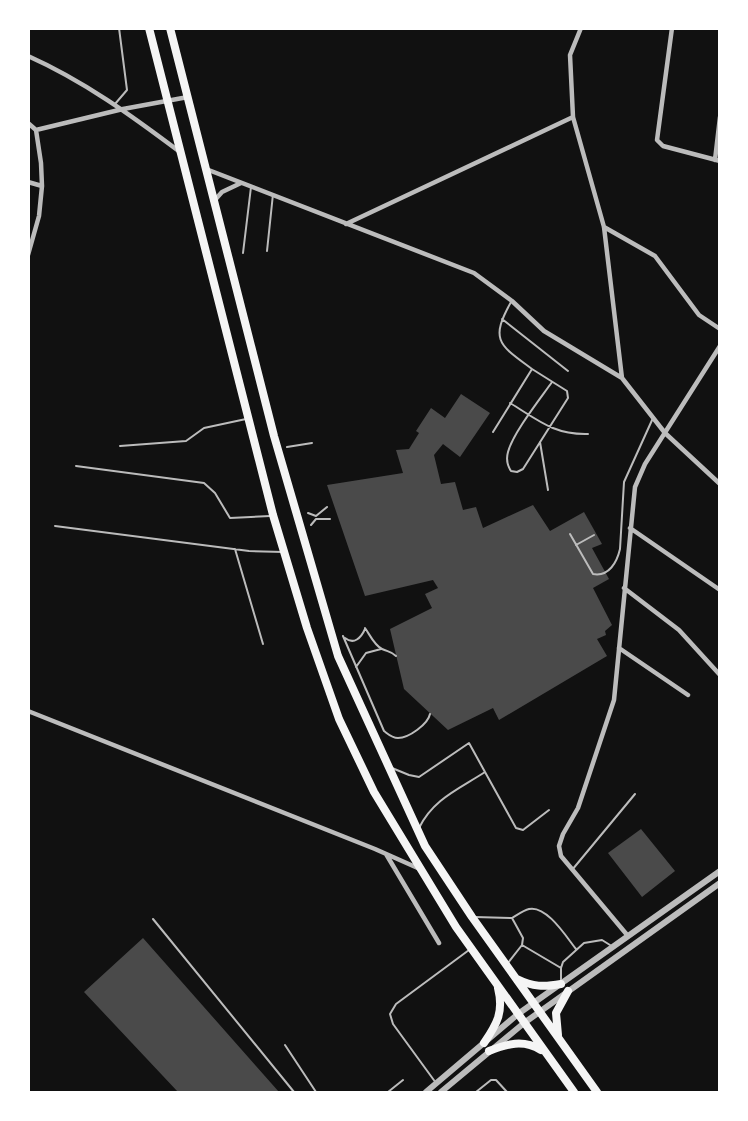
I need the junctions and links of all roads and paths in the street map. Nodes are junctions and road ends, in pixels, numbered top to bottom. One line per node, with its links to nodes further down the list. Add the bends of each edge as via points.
1 (118, 28): 11 (lane, via 127,90)
2 (149, 28): 10 (highway)
3 (170, 28): 9 (highway)
4 (336, 28): 7 (lane)
5 (581, 28): 13 (street, via 570,55)
6 (672, 28): 18 (street, via 657,140 663,146)
7 (367, 29)
8 (28, 56): 11 (street)
9 (188, 97): 10 (street); 19 (highway)
10 (168, 101): 12 (street); 17 (highway)
11 (115, 104): 12 (street)
12 (123, 109): 16 (street); 17 (street)
13 (573, 117): 26 (street); 27 (street)
14 (720, 117): 18 (street)
15 (28, 123): 16 (street)
16 (36, 130): 22 (street)
17 (182, 154): 41 (highway)
18 (717, 160)
19 (206, 169): 21 (street); 25 (highway)
20 (28, 182): 22 (street)
21 (241, 183): 23 (street); 25 (street, via 222,192)
22 (42, 186): 30 (street, via 39,216)
23 (251, 187): 24 (street); 29 (lane)
24 (273, 194): 26 (street); 28 (lane)
25 (214, 201): 77 (highway, via 274,436 338,656)
26 (346, 224): 31 (street, via 474,273)
27 (604, 227): 33 (street, via 655,256 699,315); 37 (street)
28 (267, 251)
29 (243, 253)
30 (28, 255)
31 (512, 301): 32 (lane); 37 (street, via 544,331)
32 (502, 319): 35 (lane, via 501,344); 36 (lane)
33 (720, 329)
34 (720, 346): 45 (street)
35 (532, 369): 38 (lane); 39 (lane)
36 (568, 371)
37 (622, 378): 42 (street)
38 (552, 382): 40 (lane); 43 (lane, via 568,395)
39 (510, 403): 40 (lane); 44 (lane)
40 (529, 414): 43 (lane); 47 (lane, via 508,450 507,462 512,471 523,469)
41 (248, 418): 49 (lane, via 204,428 186,441); 56 (highway)
42 (653, 418): 45 (street); 63 (lane, via 624,482 618,560 608,571 593,574)
43 (549, 427): 46 (lane, via 572,435); 47 (lane)
44 (493, 432)
45 (665, 433): 52 (street); 60 (street, via 635,487)
46 (588, 434)
47 (540, 442): 53 (lane)
48 (312, 443): 50 (lane)
49 (120, 446)
50 (288, 447)
51 (76, 466): 56 (lane, via 204,483 230,518)
52 (720, 484)
53 (548, 490)
54 (327, 507): 55 (lane, via 316,516)
55 (308, 513)
56 (273, 515): 65 (highway)
57 (330, 519): 58 (lane, via 316,519)
58 (311, 525)
59 (55, 526): 64 (lane)
60 (630, 528): 66 (street); 67 (street)
61 (570, 534): 63 (lane)
62 (594, 535): 63 (lane)
63 (576, 545)
64 (235, 549): 65 (lane); 68 (lane)
65 (283, 552): 83 (highway, via 339,719 374,792)
66 (624, 588): 69 (street); 73 (street, via 679,630)
67 (720, 590)
68 (264, 644)
69 (619, 648): 74 (street); 84 (street, via 614,700 578,808 559,846 561,856)
70 (382, 649): 71 (lane); 72 (lane, via 366,653); 72 (lane, via 365,628 355,641 343,636)
71 (396, 656)
72 (356, 667): 76 (lane, via 384,731 390,736 406,736 426,723)
73 (719, 674)
74 (688, 695)
75 (28, 711): 82 (street)
76 (430, 714)
77 (388, 766): 78 (lane, via 419,777 469,743); 81 (highway)
78 (485, 772): 80 (lane, via 516,828 523,830); 81 (lane, via 436,802)
79 (634, 794): 84 (lane)
80 (549, 810)
81 (418, 831): 87 (highway)
82 (386, 854): 83 (street); 91 (street)
83 (420, 869): 94 (highway)
84 (572, 870): 90 (street)
85 (720, 871): 90 (street)
86 (720, 883): 101 (street)
87 (472, 917): 88 (lane); 96 (highway)
88 (512, 918): 92 (lane, via 523,936); 95 (lane, via 538,909 547,914)
89 (153, 919): 113 (lane)
90 (628, 936): 93 (street)
91 (439, 943)
92 (522, 945): 96 (lane); 97 (lane)
93 (613, 947): 95 (lane, via 602,940 592,940); 100 (street)
94 (471, 948): 99 (highway); 112 (lane, via 396,1004 390,1014 393,1024)
95 (576, 950): 97 (lane)
96 (507, 966): 98 (highway)
97 (561, 968): 100 (lane)
98 (516, 978): 100 (highway, via 530,986); 102 (highway)
99 (497, 984): 104 (highway); 107 (highway, via 500,1014)
100 (561, 984): 102 (street)
101 (568, 991): 103 (street); 106 (highway, via 555,1013)
102 (534, 1004): 103 (highway); 104 (street)
103 (539, 1012): 105 (street); 106 (highway)
104 (518, 1014): 105 (highway); 107 (street)
105 (524, 1023): 109 (street); 110 (highway)
106 (559, 1039): 121 (highway)
107 (484, 1043): 112 (street)
108 (285, 1045): 114 (lane)
109 (489, 1052): 110 (highway, via 523,1043); 117 (street)
110 (546, 1054): 120 (highway)
111 (403, 1080): 115 (lane)
112 (437, 1083): 116 (street)
113 (294, 1092)
114 (316, 1092)
115 (388, 1092)
116 (426, 1092)
117 (441, 1092)
118 (476, 1092): 119 (lane, via 496,1080)
119 (507, 1092)
120 (574, 1092)
121 (597, 1092)

